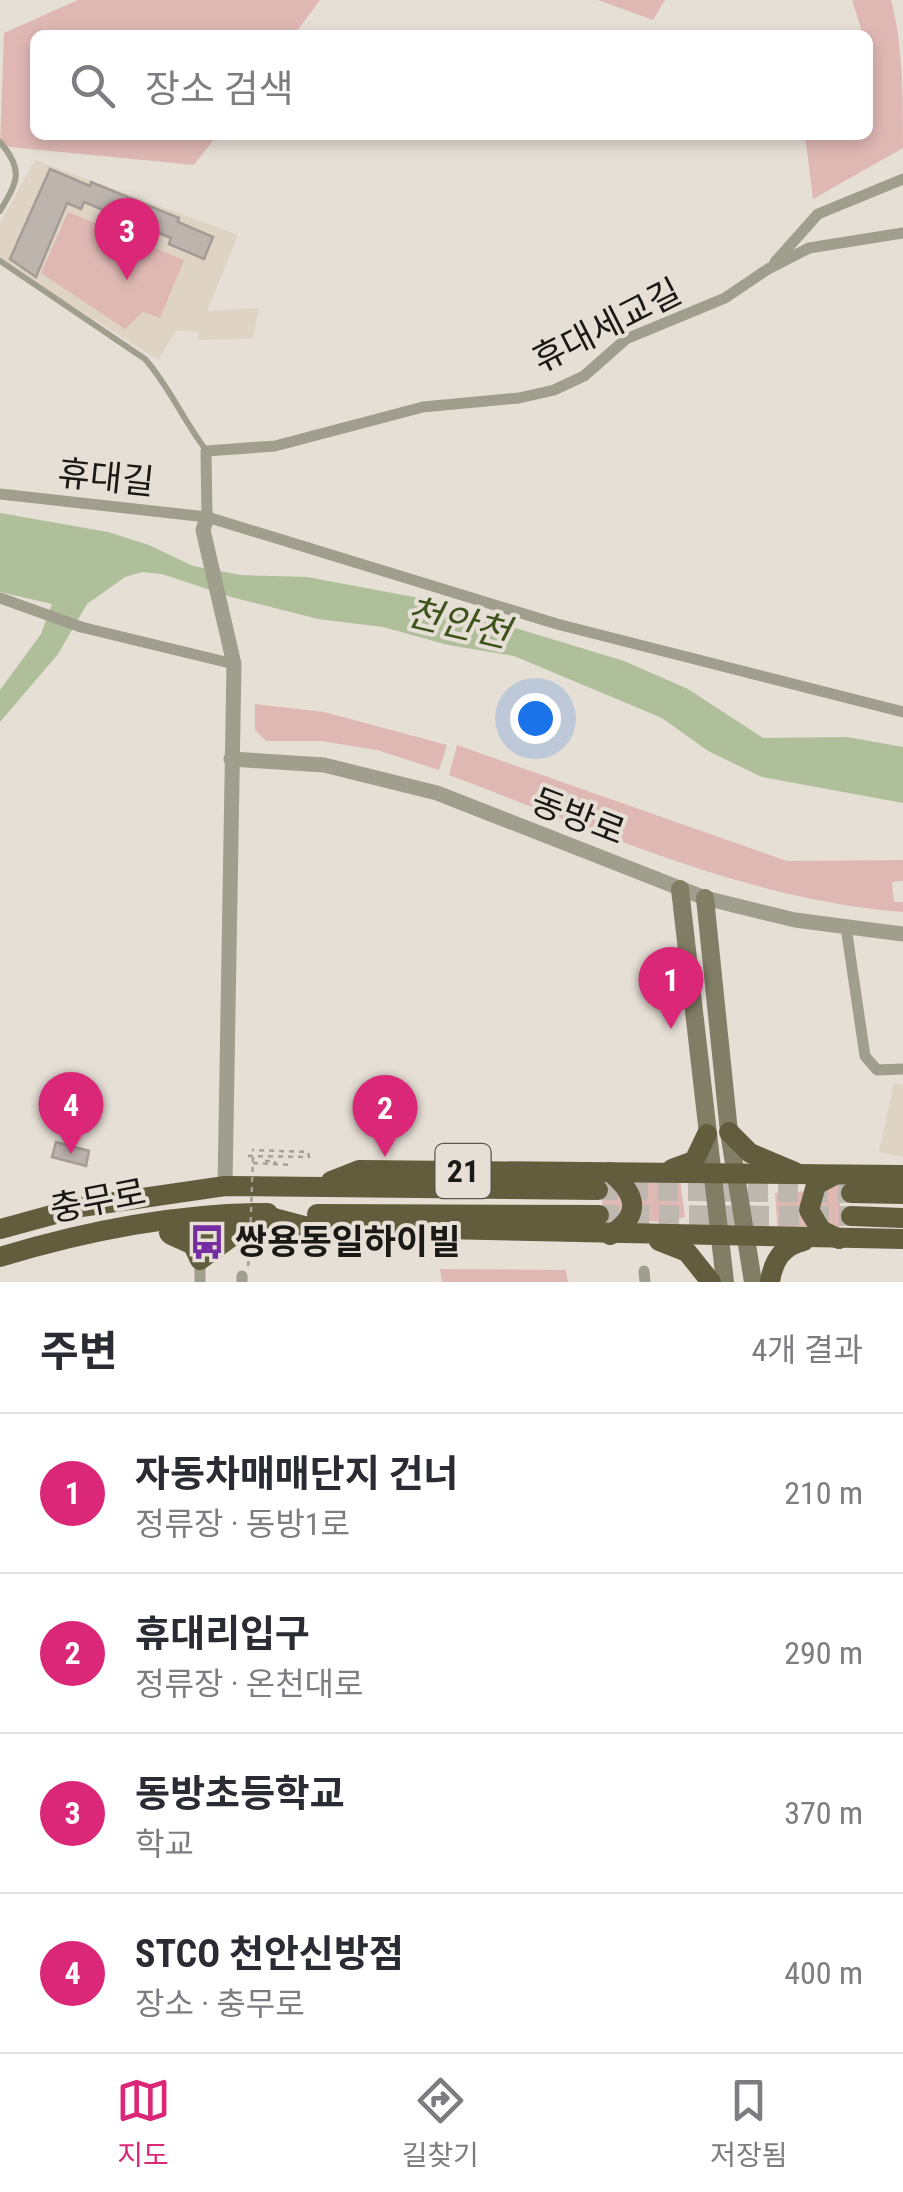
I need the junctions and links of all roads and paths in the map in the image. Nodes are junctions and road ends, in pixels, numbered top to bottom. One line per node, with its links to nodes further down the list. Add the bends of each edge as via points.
1 (0, 142): 3 (lane, via 18,178)
2 (903, 179): 6 (street, via 818,214)
3 (0, 211)
4 (903, 232): 6 (street, 휴대세교길, via 809,248)
5 (0, 261): 7 (lane, via 145,358)
6 (768, 269): 7 (street, 휴대세교길, via 725,298 626,339 584,376 554,390 422,406 275,446)
7 (206, 450): 9 (street)
8 (0, 494): 9 (street, 휴대길)
9 (205, 523): 11 (street); 12 (street, 휴대길, via 557,624)
10 (0, 598): 11 (street, via 80,627)
11 (233, 658): 13 (street)
12 (903, 712)
13 (231, 759): 14 (street, 동방로, via 324,765 437,793); 33 (street)
14 (680, 888): 15 (street, 동방로); 20 (main road)
15 (705, 898): 16 (street, 동방로); 19 (main road)
16 (846, 927): 17 (street, 동방로); 18 (street, via 865,1056 876,1070)
17 (903, 934)
18 (903, 1070)
19 (729, 1132): 29 (main road); 31 (highway, via 750,1153)
20 (707, 1134): 26 (highway, via 694,1161); 27 (main road)
21 (252, 1150): 23 (path, bridge, via 309,1153 251,1156)
22 (265, 1161): 24 (path)
23 (253, 1163): 24 (path); 39 (path, bridge)
24 (275, 1164): 25 (path)
25 (291, 1165)
26 (643, 1173): 27 (highway, 21); 32 (highway, 21)
27 (711, 1174): 29 (highway, 21); 44 (main road)
28 (837, 1174): 30 (highway, 21); 31 (highway, 21); 48 (highway, via 816,1185 809,1210 821,1230)
29 (737, 1175): 31 (highway, 21); 46 (main road)
30 (903, 1175)
31 (806, 1176)
32 (604, 1181): 33 (highway, 21); 43 (highway, via 627,1188 632,1208)
33 (226, 1186): 40 (highway, 충무로 / 21, via 81,1207)
34 (851, 1194): 35 (highway)
35 (903, 1194)
36 (599, 1214): 39 (highway)
37 (852, 1216): 38 (highway)
38 (903, 1218)
39 (249, 1227): 41 (highway); 43 (highway, 21); 45 (highway, 충무로 / 21, via 209,1216); 50 (path, bridge); 50 (path, via 276,1242); 52 (highway)
40 (0, 1229)
41 (165, 1234): 45 (highway); 52 (highway, via 193,1245)
42 (638, 1234): 43 (highway, 21); 44 (highway, 21); 55 (highway, via 687,1252)
43 (610, 1235)
44 (719, 1236): 46 (highway, 21); 56 (main road)
45 (72, 1237): 51 (highway, 충무로 / 21)
46 (746, 1237): 47 (highway, 21); 57 (main road)
47 (815, 1239): 48 (highway, 21); 58 (highway, via 789,1245)
48 (839, 1239): 49 (highway, 21)
49 (903, 1239)
50 (250, 1256): 53 (path)
51 (0, 1257)
52 (200, 1260): 54 (street)
53 (250, 1263)
54 (200, 1282)
55 (711, 1282)
56 (725, 1282)
57 (753, 1282)
58 (770, 1282)

